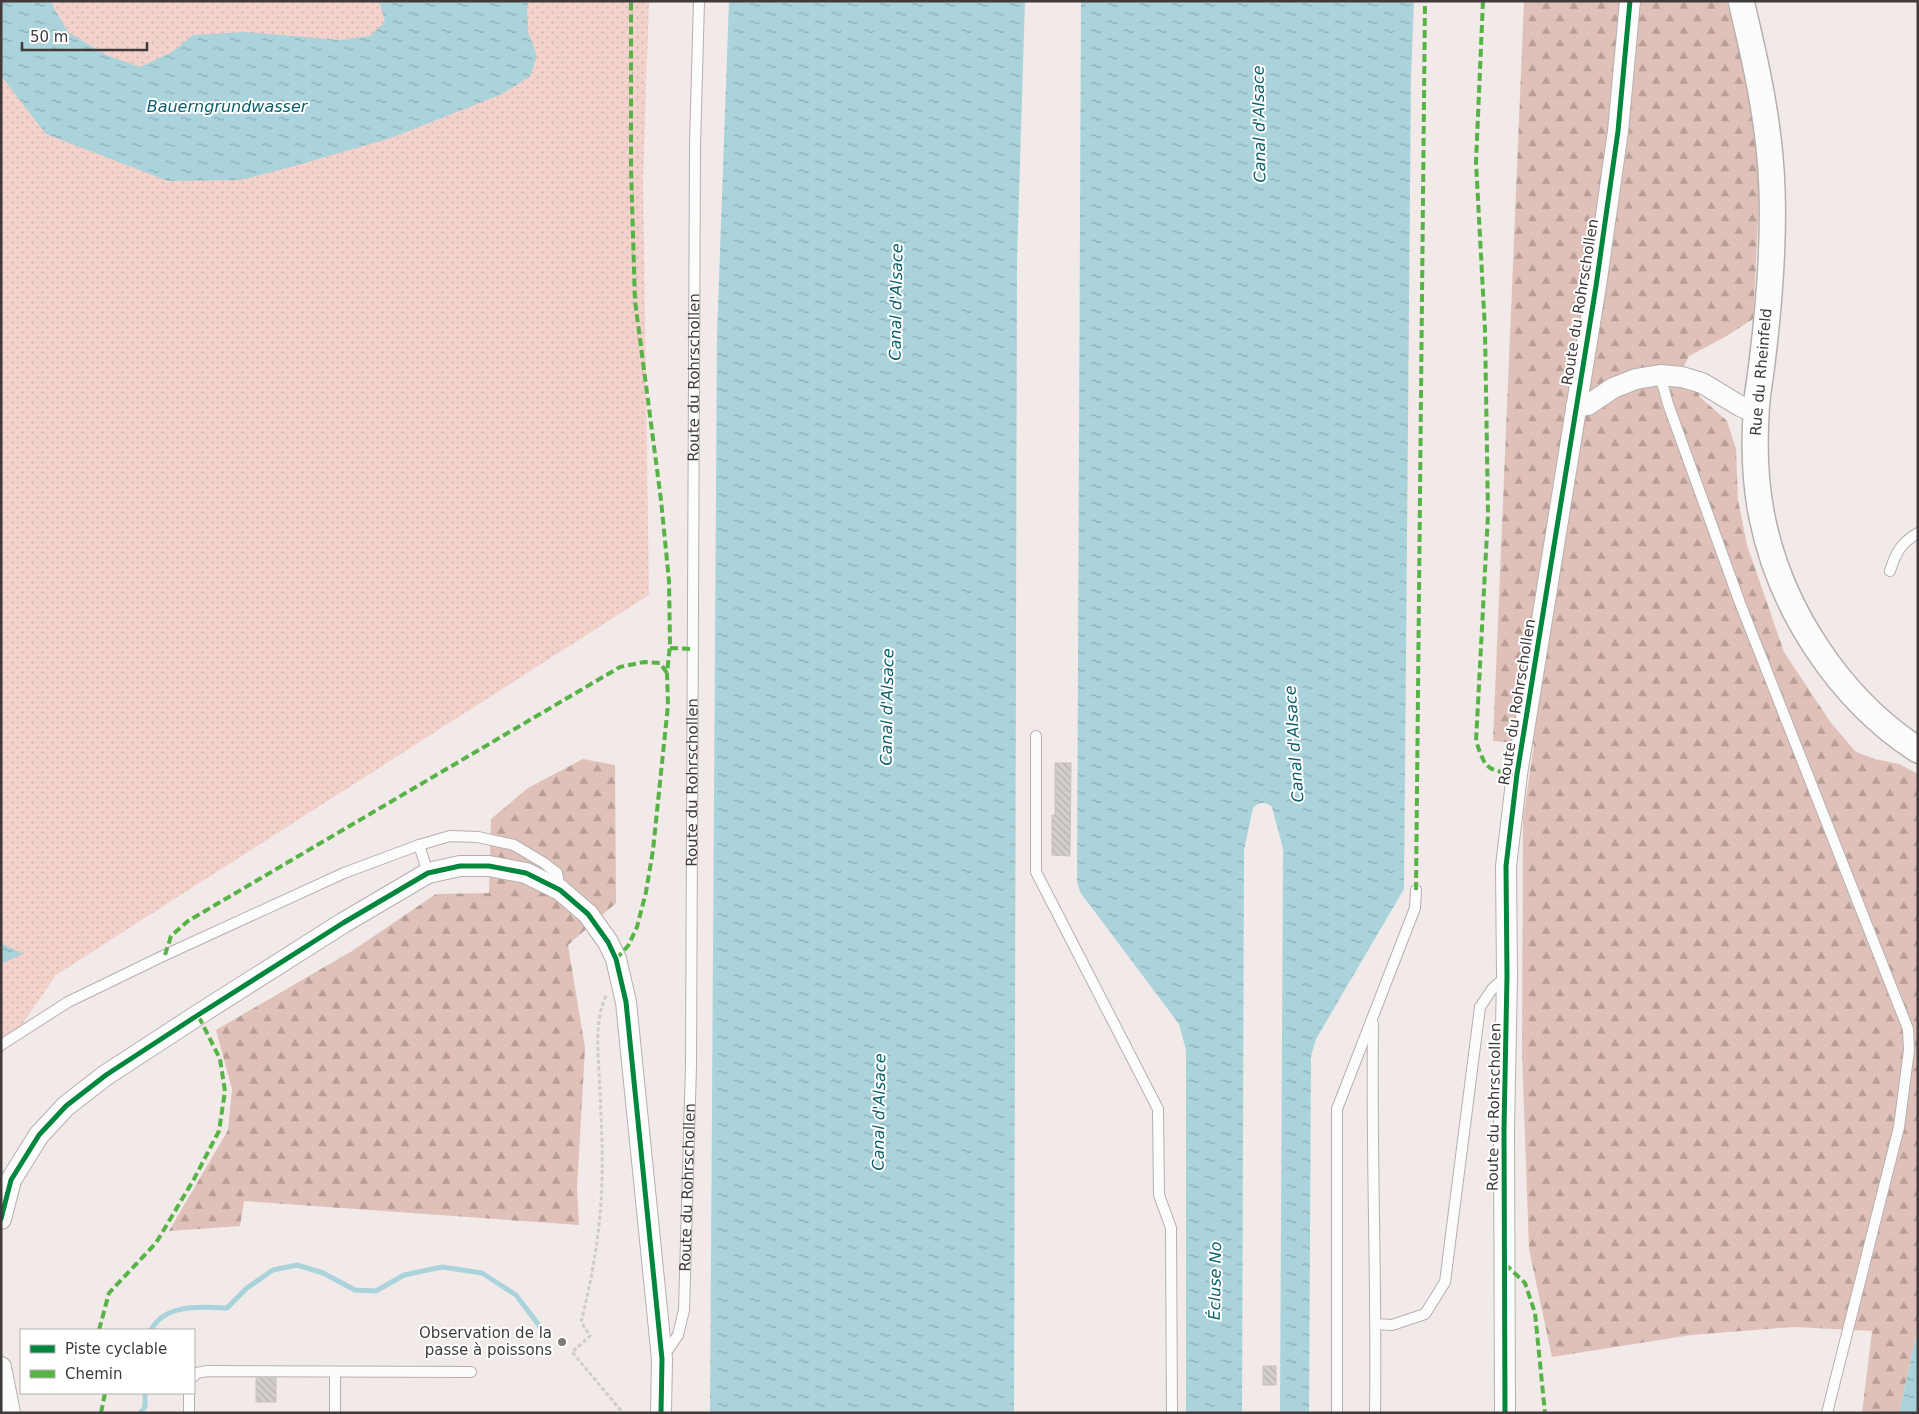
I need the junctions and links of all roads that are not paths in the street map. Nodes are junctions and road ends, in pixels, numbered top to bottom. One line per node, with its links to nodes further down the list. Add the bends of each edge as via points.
1 (699, 1): 20 (lane, Route du Rohrschollen, via 695,145 691,1056 684,1310 678,1335)
2 (1630, 1): 5 (street, Route du Rohrschollen, via 1618,132)
3 (1742, 1): 6 (street, Rue du Rheinfeld, via 1766,113 1772,189 1771,259)
4 (1660, 375): 5 (street, Route du Rohrschollen, via 1636,379 1613,388 1588,405); 6 (street, Route du Rohrschollen, via 1702,383); 34 (lane, via 1740,603 1908,1029 1909,1050 1899,1127)
5 (1576, 406): 15 (street, Route du Rohrschollen, via 1517,774 1506,866)
6 (1756, 413): 10 (street, Rue du Rheinfeld, via 1757,487 1762,518 1771,551 1796,611 1820,652 1856,698 1878,720)
7 (1918, 532): 8 (lane, via 1895,554)
8 (1890, 571)
9 (1036, 736): 30 (lane, via 1036,872 1158,1109 1159,1194 1171,1228)
10 (1918, 750)
11 (419, 845): 12 (lane); 13 (lane, via 450,836 478,837 514,845 557,873); 17 (lane, via 344,874 156,959 68,1002)
12 (428, 873): 13 (street, via 460,866 489,866 526,874); 18 (street, via 191,1020 106,1075 66,1106 39,1135 12,1180)
13 (560, 890): 20 (street, via 588,914 608,942 616,959 626,1002)
14 (1416, 890): 16 (lane, via 1415,908)
15 (1508, 976): 19 (lane, via 1493,988 1480,1007 1445,1282 1424,1314 1392,1325); 33 (street, Route du Rohrschollen, via 1504,1129)
16 (1374, 1015): 19 (lane, via 1372,1109); 31 (lane, via 1337,1109)
17 (1, 1045)
18 (1, 1219)
19 (1376, 1324): 32 (lane)
20 (662, 1359): 29 (street)
21 (1, 1367): 26 (street)
22 (335, 1372): 23 (lane); 24 (lane, via 208,1371); 28 (lane)
23 (471, 1372)
24 (195, 1374)
25 (189, 1394): 27 (lane)
26 (10, 1413)
27 (189, 1413)
28 (335, 1413)
29 (661, 1413)
30 (1172, 1413)
31 (1337, 1413)
32 (1375, 1413)
33 (1505, 1413)
34 (1828, 1413)

